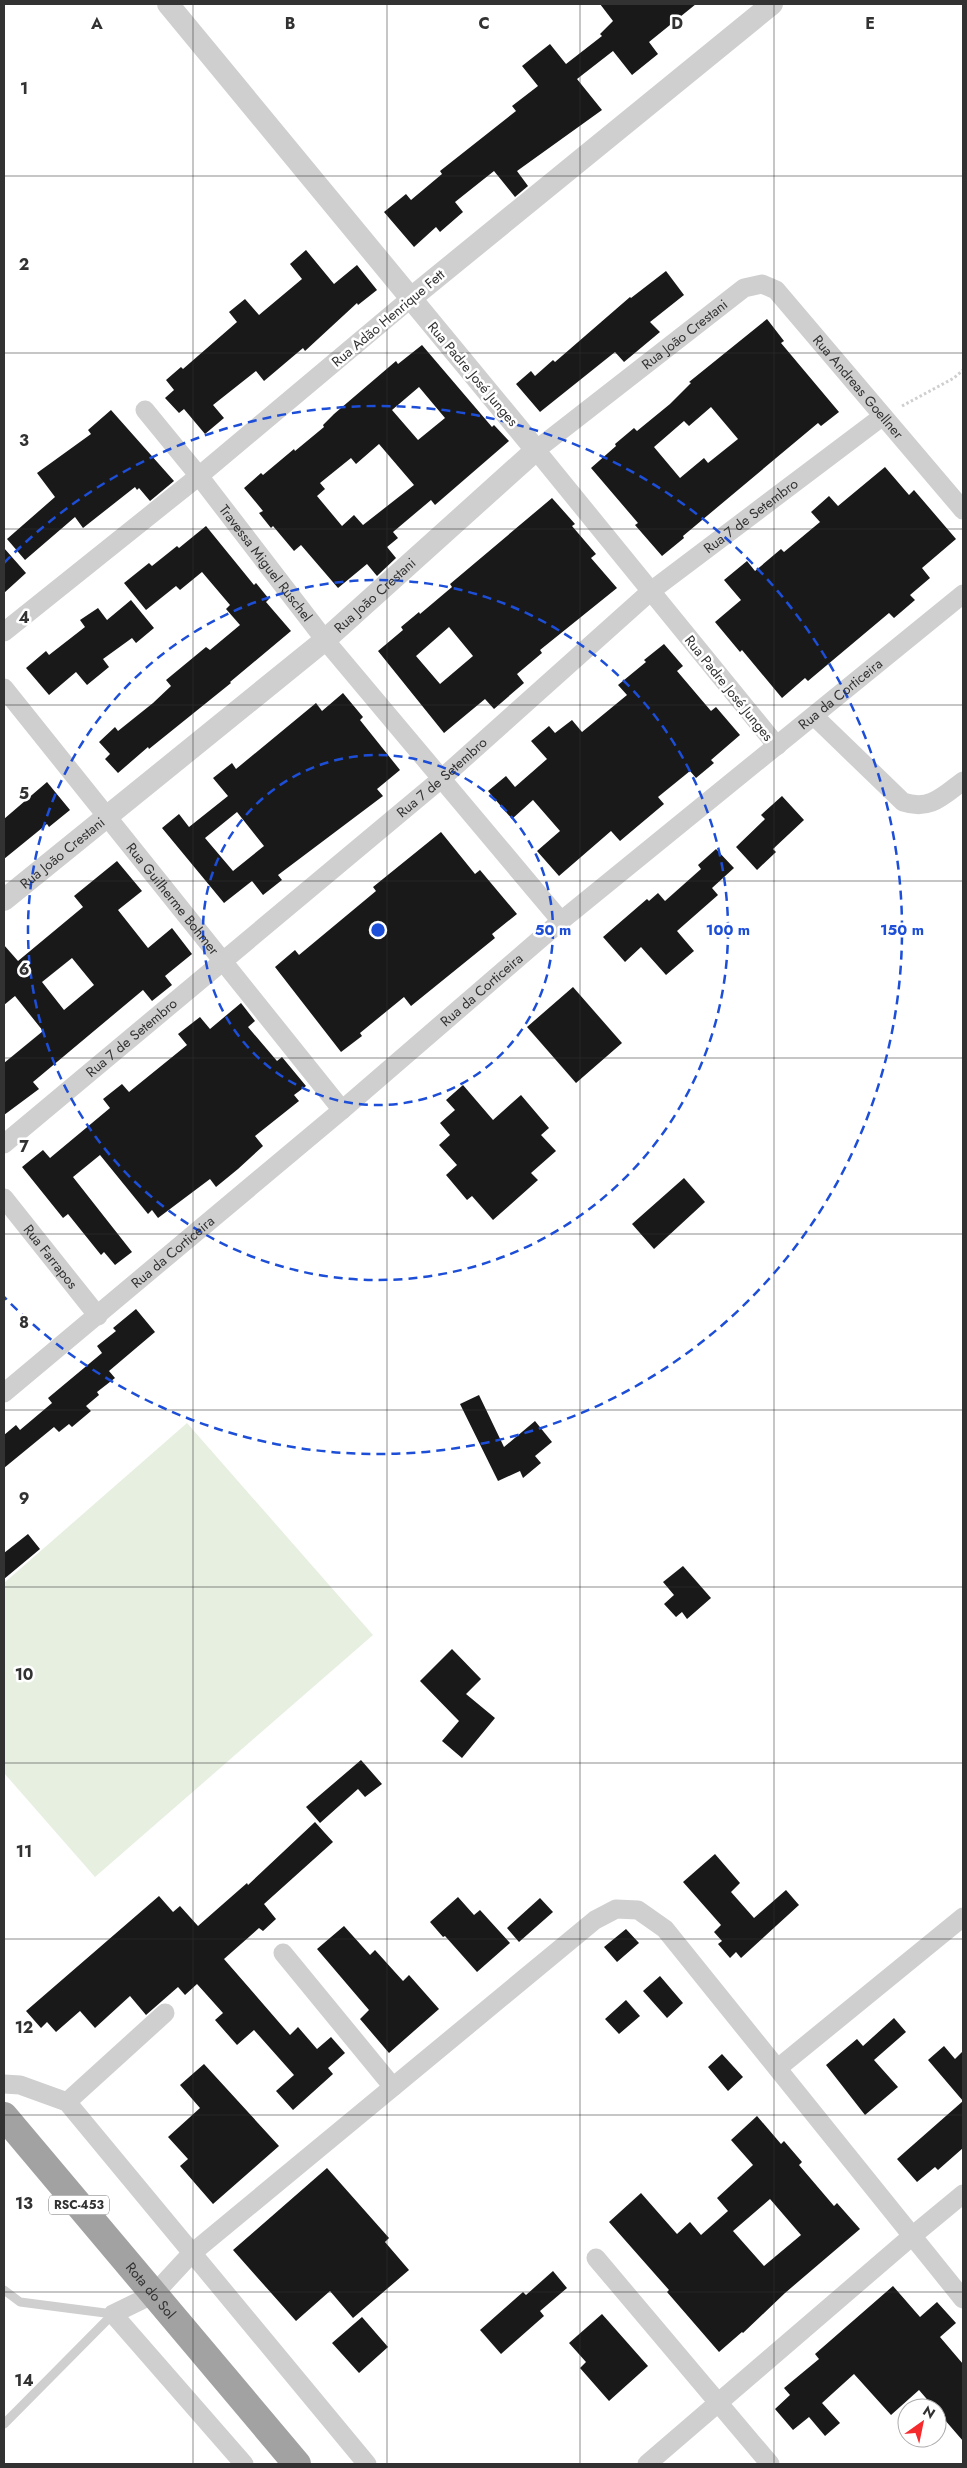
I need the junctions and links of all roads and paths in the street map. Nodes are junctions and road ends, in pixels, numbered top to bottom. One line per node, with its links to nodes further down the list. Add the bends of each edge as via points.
1 (168, 4): 4 (street, Rua Padre José Junges)
2 (772, 4): 4 (street, Rua Adão Henrique Fett)
3 (744, 288): 7 (street, Rua Andreas Goellner, via 762,284 776,290); 8 (street, Rua João Crestani)
4 (410, 299): 8 (street, Rua Padre José Junges); 9 (street, Rua Adão Henrique Fett)
5 (963, 370): 7 (path)
6 (145, 410): 9 (street, Travessa Miguel Ruschel)
7 (883, 416): 10 (street, Rua Andreas Goellner); 11 (street, Rua 7 de Setembro)
8 (536, 450): 11 (street, Rua Padre José Junges); 14 (street, Rua João Crestani)
9 (199, 476): 13 (street, Rua Adão Henrique Fett); 14 (street, Travessa Miguel Ruschel)
10 (963, 510)
11 (651, 591): 17 (street, Rua Padre José Junges); 18 (street, Rua 7 de Setembro)
12 (963, 594): 16 (street, Rua da Corticeira)
13 (4, 632)
14 (325, 640): 18 (street, Travessa Miguel Ruschel); 20 (street, Rua João Crestani)
15 (4, 688): 20 (street, Rua Guilherme Bohmer)
16 (814, 716): 17 (street, Rua da Corticeira); 19 (street, via 903,802 917,806 936,801)
17 (777, 746): 22 (street, Rua da Corticeira)
18 (441, 779): 22 (street, Travessa Miguel Ruschel); 23 (street, Rua 7 de Setembro)
19 (963, 781)
20 (107, 815): 21 (street, Rua João Crestani); 23 (street, Rua Guilherme Bohmer)
21 (4, 900)
22 (561, 921): 24 (street, Rua da Corticeira)
23 (224, 960): 24 (street, Rua Guilherme Bohmer); 25 (street, Rua 7 de Setembro)
24 (342, 1110): 27 (street, Rua da Corticeira)
25 (4, 1144)
26 (4, 1198): 27 (street, Rua Farrapos)
27 (98, 1316): 28 (street, Rua da Corticeira)
28 (4, 1393)
29 (963, 1918): 32 (street)
30 (283, 1953): 34 (street)
31 (165, 2013): 35 (street)
32 (778, 2068): 34 (street, via 665,1929 638,1910 616,1909 596,1920); 38 (street)
33 (4, 2084): 35 (street, via 20,2085)
34 (393, 2087): 39 (street)
35 (67, 2102): 39 (street)
36 (4, 2116): 42 (highway, Rota do Sol / RSC-453)
37 (963, 2194): 38 (street)
38 (911, 2237): 43 (street); 45 (street)
39 (191, 2254): 42 (street); 49 (street)
40 (596, 2258): 45 (street)
41 (4, 2290): 44 (lane, via 20,2302)
42 (154, 2294): 44 (street); 48 (highway, Rota do Sol / RSC-453)
43 (963, 2299)
44 (114, 2314): 46 (lane); 47 (street)
45 (718, 2401): 50 (street); 51 (street)
46 (4, 2424)
47 (244, 2464)
48 (297, 2464)
49 (367, 2464)
50 (647, 2464)
51 (770, 2464)

